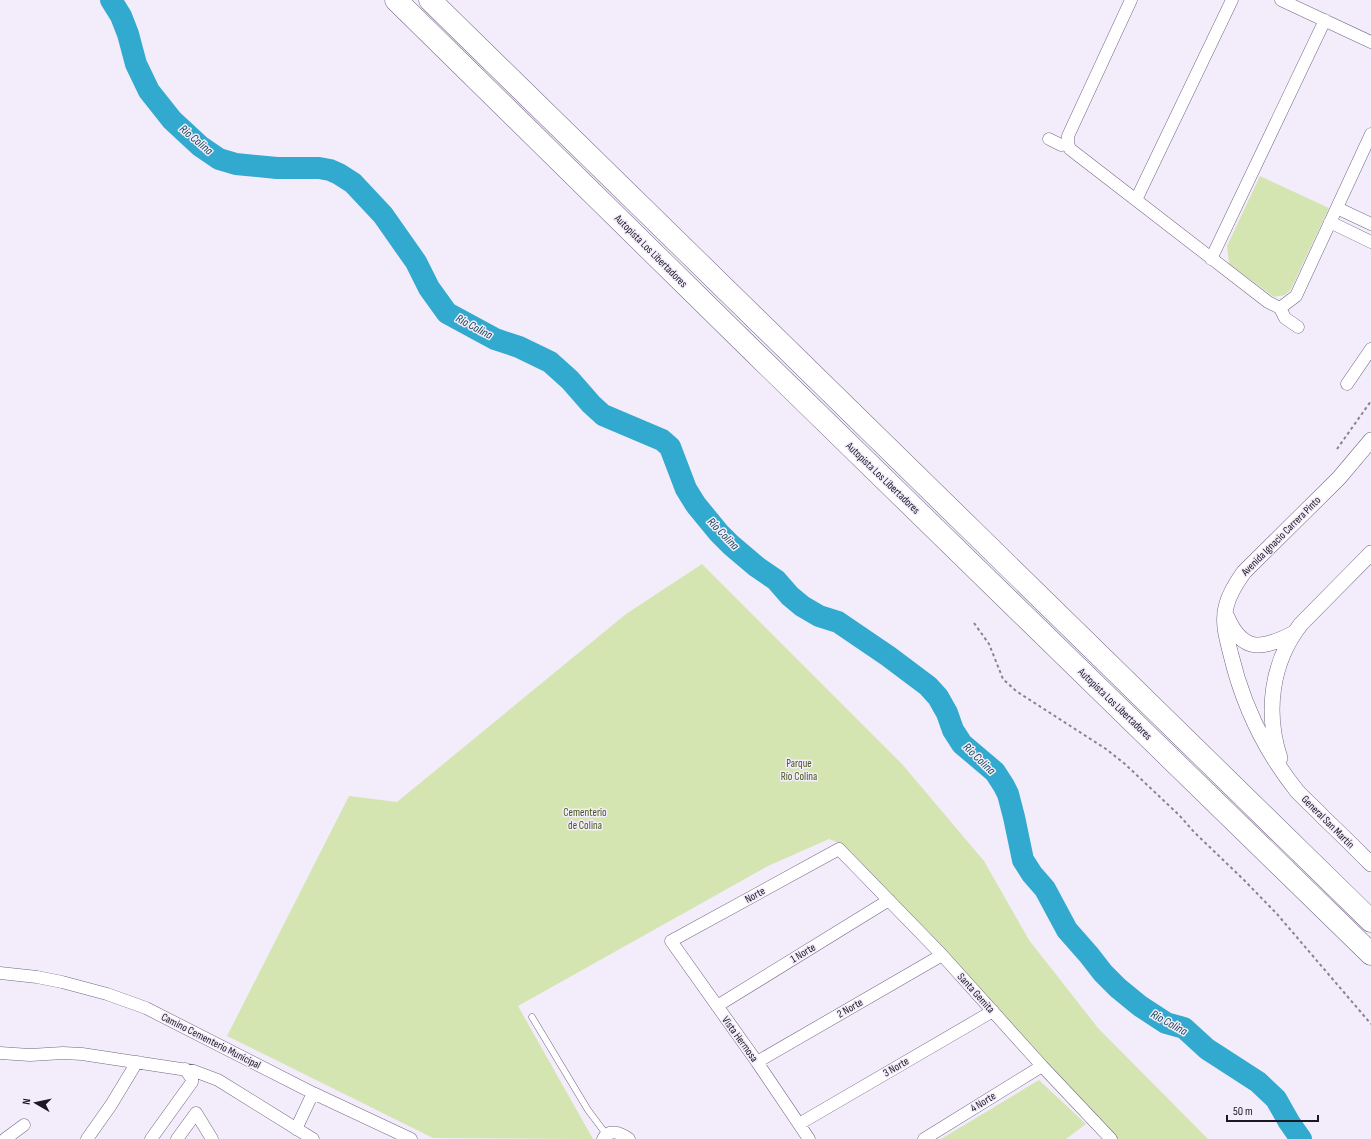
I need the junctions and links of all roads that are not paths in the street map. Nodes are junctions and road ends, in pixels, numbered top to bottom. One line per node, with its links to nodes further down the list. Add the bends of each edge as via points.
1 (396, 0): 31 (highway, Autopista Los Libertadores)
2 (430, 0): 29 (highway)
3 (1131, 0): 10 (street, via 1068,136)
4 (1232, 0): 11 (street)
5 (1281, 0): 6 (street)
6 (1325, 20): 7 (street); 16 (street)
7 (1371, 42)
8 (1371, 134): 12 (street)
9 (1049, 139): 10 (street, via 1061,145)
10 (1068, 144): 11 (street, via 1070,149)
11 (1136, 200): 16 (street)
12 (1337, 208): 13 (street); 14 (street)
13 (1330, 222): 15 (street); 17 (street, via 1296,296)
14 (1371, 224)
15 (1371, 242)
16 (1211, 259): 17 (street, via 1268,302)
17 (1280, 308): 18 (street, via 1285,318)
18 (1298, 327)
19 (1371, 349): 20 (street)
20 (1347, 384)
21 (1371, 440): 23 (street, Avenida Ignacio Carrera Pinto, via 1338,478 1244,572 1229,596)
22 (1371, 553): 24 (street)
23 (1226, 608): 24 (street, via 1234,631 1248,643 1269,644); 25 (street, Avenida Ignacio Carrera Pinto, via 1226,637 1247,709 1269,751)
24 (1294, 633): 25 (street, via 1279,665 1272,706 1275,741)
25 (1287, 778): 27 (street, General San Martín)
26 (839, 849): 28 (street, Santa Gemita); 30 (street, Norte)
27 (1371, 864)
28 (889, 900): 32 (street, Santa Gemita); 34 (street, 1 Norte)
29 (1371, 921)
30 (670, 941): 34 (street, Vista Hermosa)
31 (1371, 954)
32 (942, 955): 35 (street, Santa Gemita); 39 (street, 2 Norte)
33 (0, 973): 42 (street, Camino Cementerio Municipal, via 62,982 140,1005)
34 (716, 1006): 39 (street, Vista Hermosa)
35 (993, 1011): 40 (street, Santa Gemita); 43 (street, 3 Norte)
36 (532, 1017): 46 (lane)
37 (0, 1053): 38 (street, via 82,1054)
38 (137, 1062): 41 (street); 48 (street, via 112,1105)
39 (757, 1062): 43 (street, Vista Hermosa)
40 (1042, 1066): 56 (street, 4 Norte); 57 (street, Santa Gemita)
41 (185, 1069): 45 (street, via 218,1080); 49 (street, via 192,1082)
42 (313, 1093): 45 (street); 53 (street, Camino Cementerio Municipal)
43 (799, 1124): 55 (street, Vista Hermosa)
44 (24, 1125): 47 (street)
45 (296, 1129): 52 (street)
46 (605, 1137): 54 (street, via 610,1132 615,1132)
47 (5, 1139)
48 (87, 1139)
49 (151, 1139)
50 (177, 1139): 51 (street, via 196,1113)
51 (212, 1139)
52 (313, 1139)
53 (411, 1139)
54 (629, 1139)
55 (808, 1139)
56 (924, 1139)
57 (1111, 1139)

